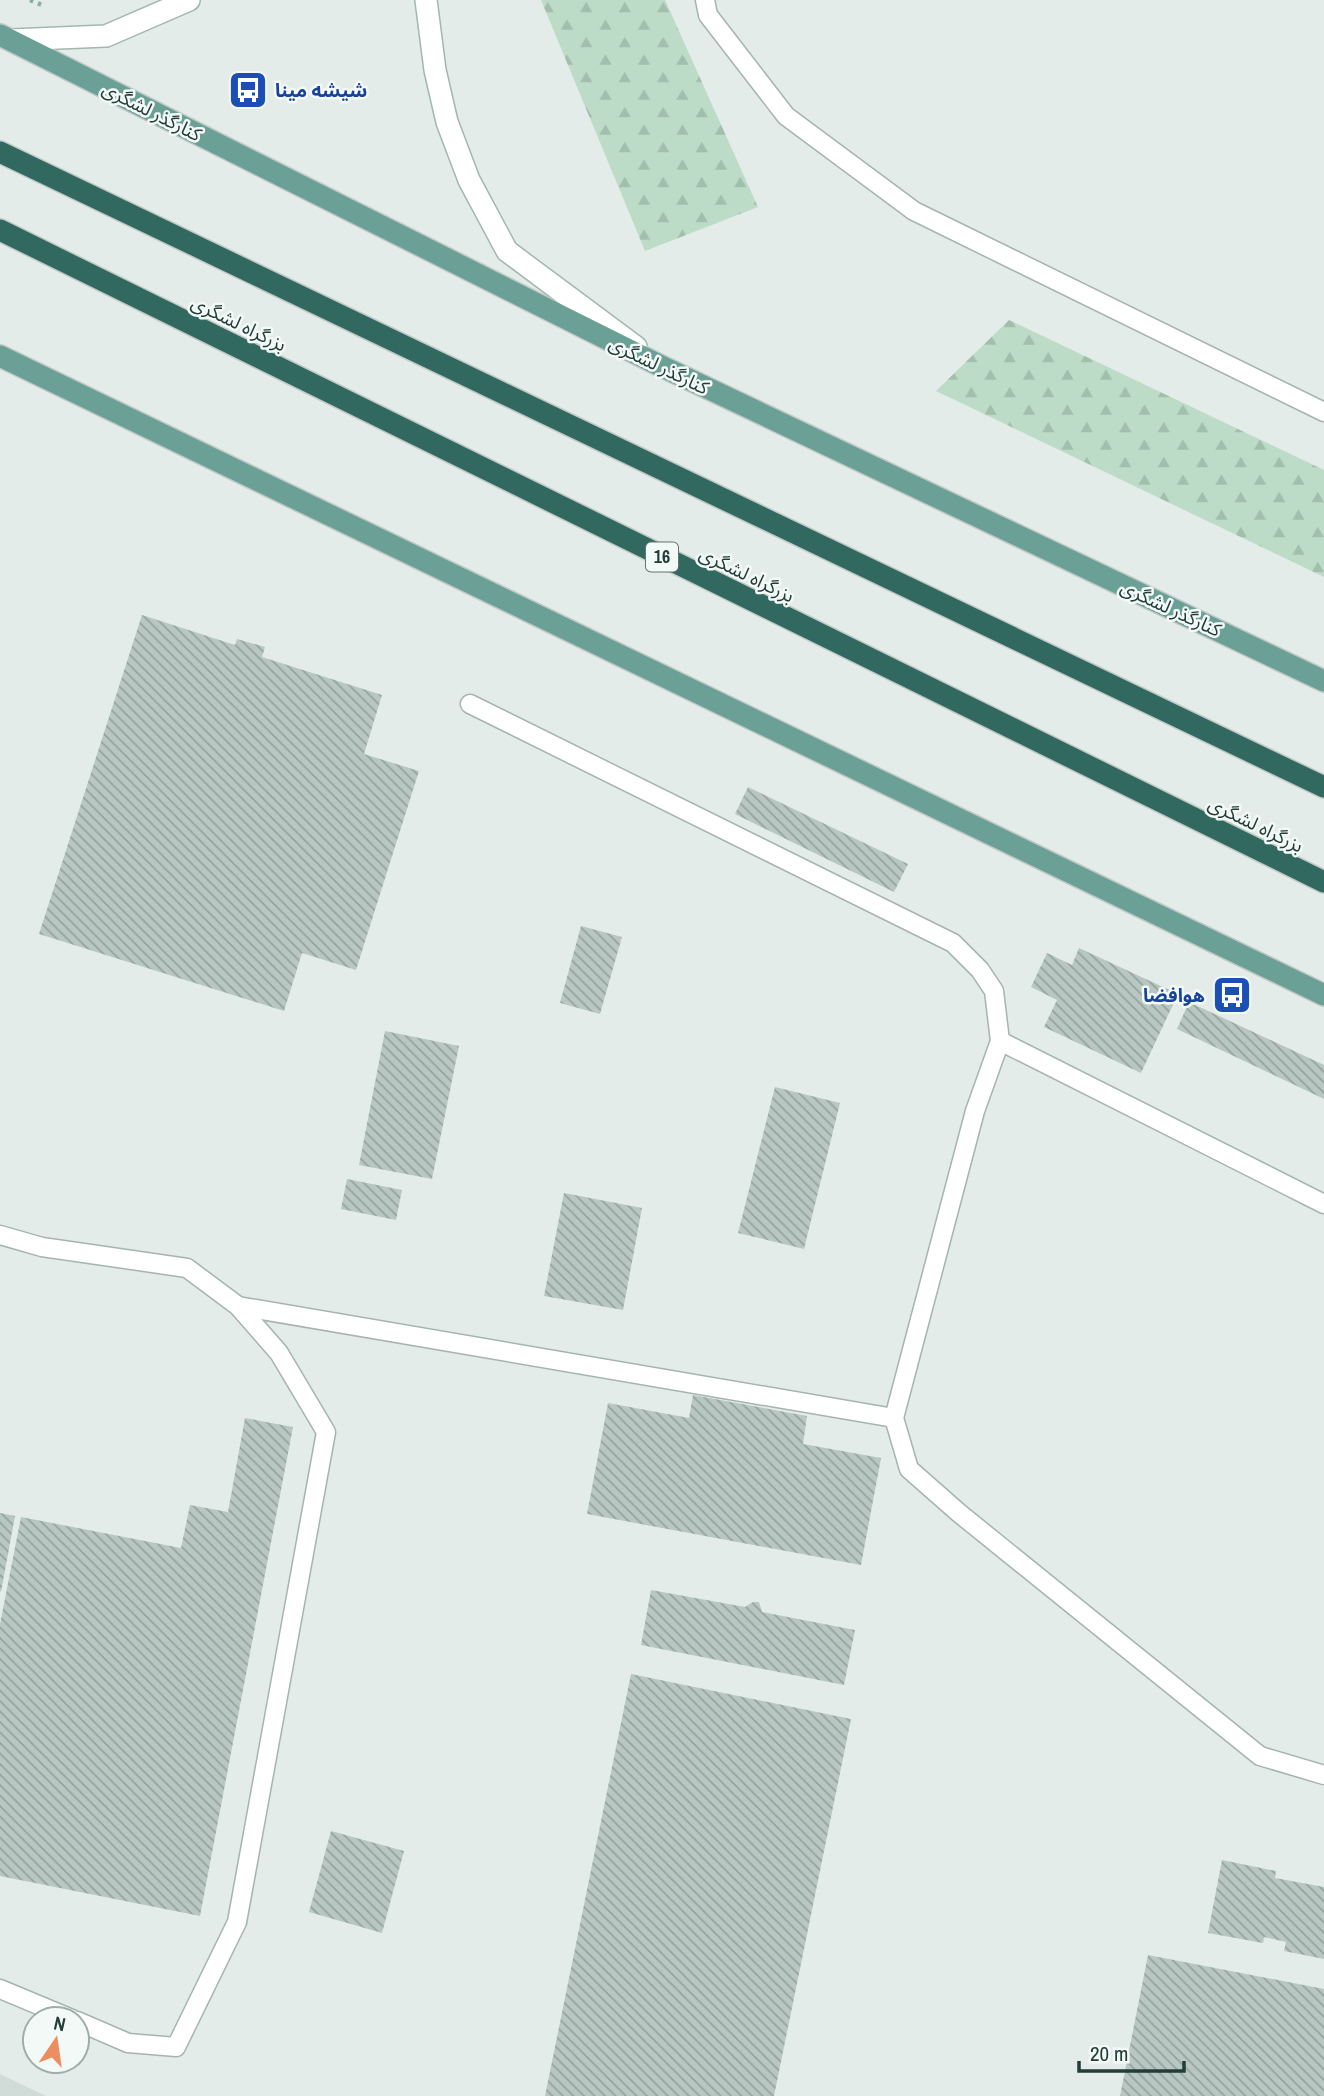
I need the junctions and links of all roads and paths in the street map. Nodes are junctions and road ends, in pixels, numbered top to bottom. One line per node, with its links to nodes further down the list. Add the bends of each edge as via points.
1 (30, 0): 5 (path)
2 (189, 0): 6 (main road, via 106,36)
3 (426, 0): 10 (main road, via 447,121 469,180 507,251)
4 (705, 0): 11 (lane, via 708,15 786,116 914,211)
5 (43, 5)
6 (5, 37): 10 (main road, کنارگذر لشگری)
7 (0, 152): 14 (highway)
8 (0, 230): 15 (highway, بزرگراه لشگری / 16)
9 (0, 356): 18 (main road)
10 (663, 367): 12 (main road, کنارگذر لشگری)
11 (1324, 412)
12 (1324, 681)
13 (470, 704): 19 (lane, via 953,943 994,991)
14 (1324, 787)
15 (1242, 843): 16 (highway, بزرگراه لشگری / 16); 17 (highway)
16 (1324, 883)
17 (1324, 895)
18 (1324, 995)
19 (1000, 1041): 20 (lane); 23 (lane, via 975,1111)
20 (1324, 1204)
21 (0, 1235): 22 (lane, via 42,1247 187,1268)
22 (238, 1306): 23 (lane); 27 (lane, via 279,1353 326,1432 237,1922 176,2046 128,2043)
23 (894, 1418): 24 (lane, via 909,1469 959,1513 1260,1756)
24 (1324, 1775)
25 (0, 1989): 26 (lane)
26 (38, 2005)
27 (91, 2027)

